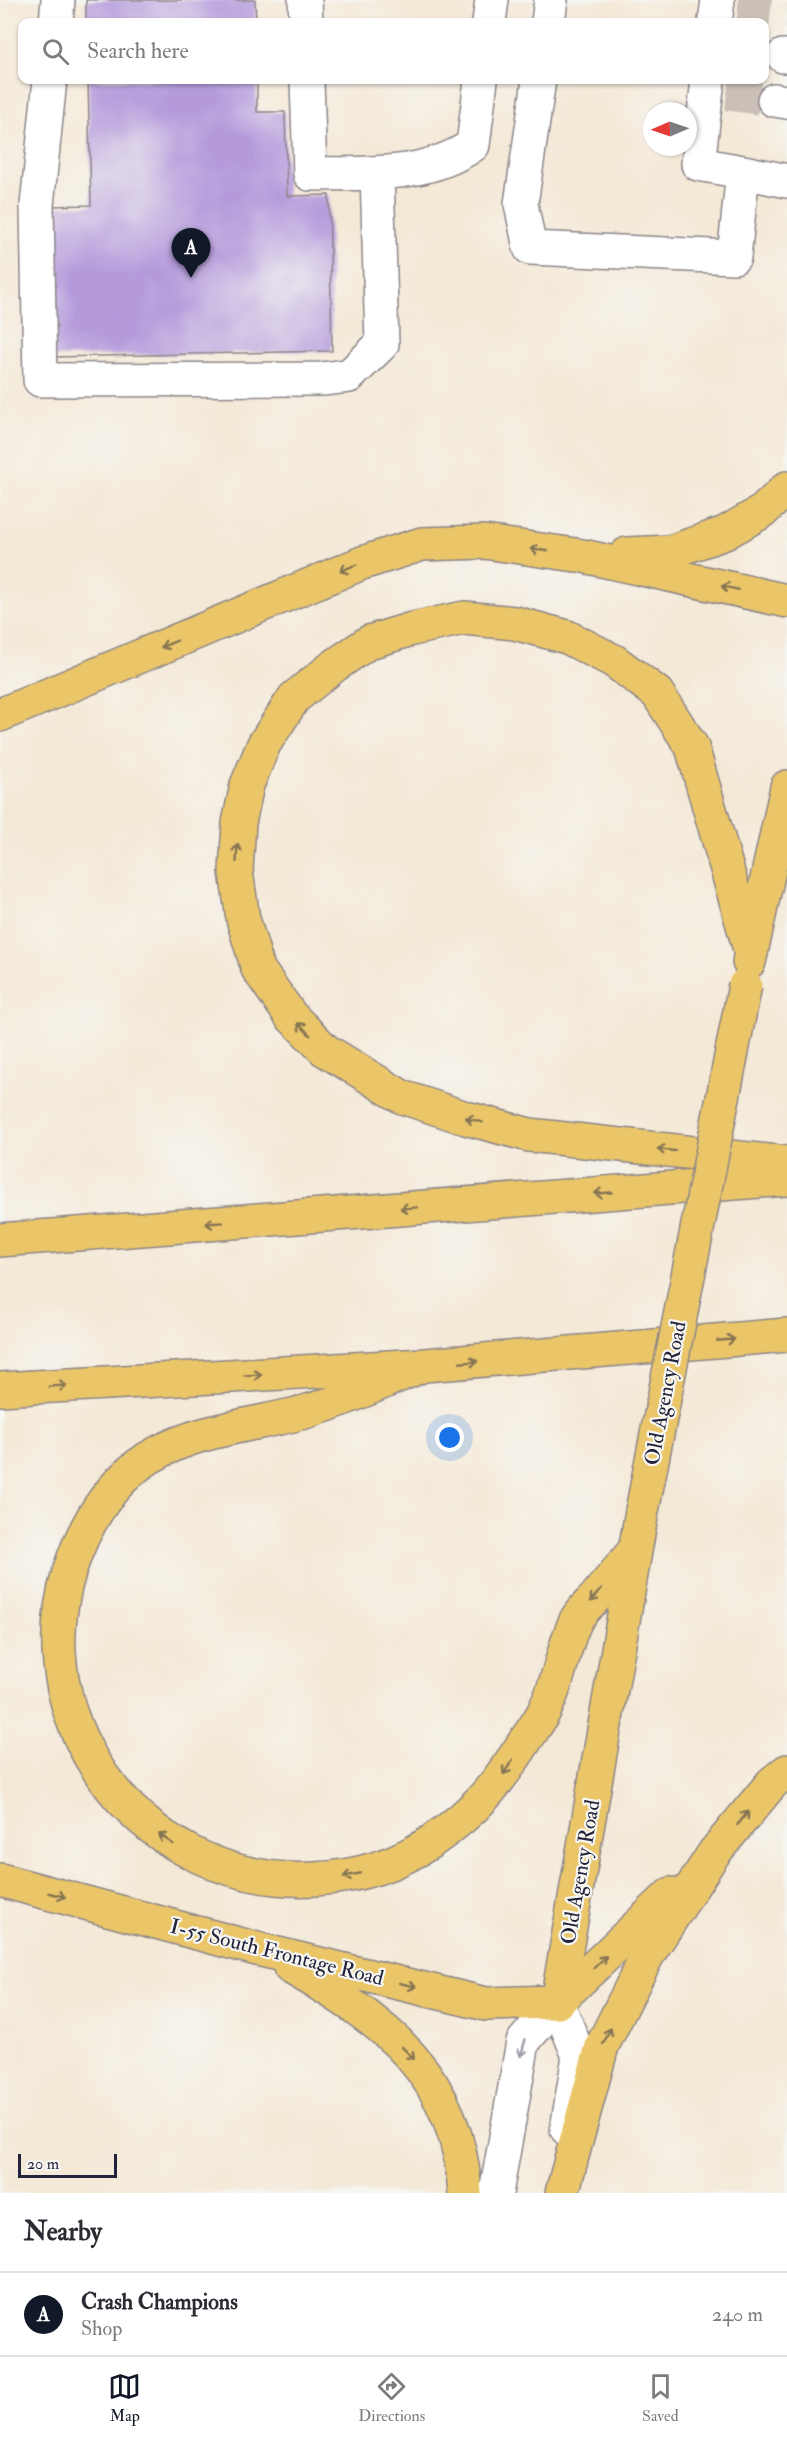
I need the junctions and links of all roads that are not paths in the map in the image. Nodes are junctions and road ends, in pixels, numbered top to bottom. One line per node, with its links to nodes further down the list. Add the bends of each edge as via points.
1 (58, 0): 5 (street)
2 (305, 0): 6 (street)
3 (492, 0): 7 (street)
4 (551, 0): 8 (street)
5 (56, 18)
6 (306, 18)
7 (490, 18)
8 (549, 18)
9 (50, 84): 15 (street, via 37,205 40,380 349,376 382,344)
10 (307, 84): 15 (street, via 310,174)
11 (481, 84): 15 (street, via 473,145 455,157 397,172)
12 (538, 84): 14 (street, via 521,204 530,248 734,257)
13 (714, 88): 14 (street, via 698,164)
14 (743, 172): 16 (street)
15 (377, 173)
16 (787, 181)
17 (787, 488): 18 (main road, via 763,511 724,533 670,552)
18 (583, 556): 19 (main road, one-way to 18); 20 (main road, one-way to 20, via 484,542 422,544 362,563)
19 (787, 601)
20 (0, 715)
21 (787, 787): 22 (main road, Old Agency Road)
22 (751, 953): 23 (main road, one-way to 22, via 529,1135 402,1097 325,1050 291,1016 258,969 243,919 236,871 239,823 247,785 264,744 294,698 369,642 412,628 464,618 515,623 567,637 614,661 657,693 692,747); 29 (main road, Old Agency Road, bridge)
23 (787, 1163)
24 (787, 1179): 25 (main road, one-way to 25)
25 (0, 1240)
26 (787, 1335): 27 (main road, one-way to 26)
27 (424, 1365): 28 (main road, one-way to 27); 29 (main road, one-way to 27, via 577,1618 547,1707 498,1782 468,1816 390,1865 354,1875 293,1881 254,1876 208,1862 176,1846 138,1818 110,1788 87,1750 69,1711 60,1668 58,1625 64,1587 91,1517 137,1467 166,1449 206,1434 310,1410)
28 (0, 1389)
29 (634, 1551): 34 (main road, Old Agency Road)
30 (787, 1771): 31 (main road, one-way to 30, via 772,1783)
31 (714, 1853): 34 (main road, one-way to 31); 38 (main road, one-way to 31, via 602,2046 646,1956)
32 (0, 1880): 33 (main road, I-55 South Frontage Road, one-way to 33)
33 (257, 1948): 34 (main road, I-55 South Frontage Road, one-way to 34, via 486,2004); 35 (main road, one-way to 35, via 326,1987 377,2022 418,2063 452,2119)
34 (557, 2002): 36 (street, one-way to 36, via 523,2042); 37 (street, via 579,2056)
35 (465, 2193)
36 (496, 2193)
37 (557, 2193)
38 (562, 2193)

